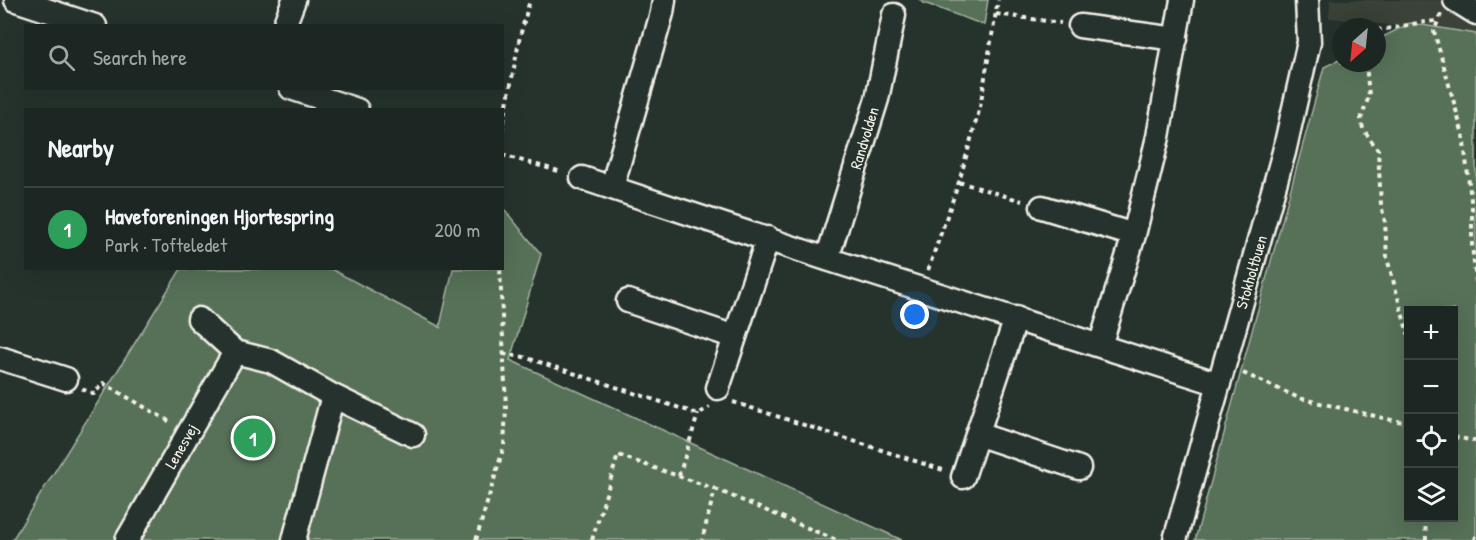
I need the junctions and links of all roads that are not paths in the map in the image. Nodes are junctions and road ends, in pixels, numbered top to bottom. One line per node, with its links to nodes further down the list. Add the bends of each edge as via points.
1 (16, 0): 9 (street)
2 (294, 0): 10 (street)
3 (664, 0): 16 (street)
4 (1182, 0): 12 (street)
5 (1307, 0): 28 (street, Stokholtbuen, via 1309,42 1284,152)
6 (1449, 5): 7 (street)
7 (1476, 13)
8 (894, 15): 20 (street, Randvolden, via 877,99)
9 (89, 24)
10 (285, 24)
11 (1080, 26): 12 (street)
12 (1176, 39): 18 (street)
13 (297, 90): 14 (street)
14 (351, 108)
15 (582, 178): 16 (street)
16 (612, 188): 19 (street)
17 (1042, 207): 18 (street)
18 (1134, 235): 25 (street)
19 (768, 238): 20 (street); 24 (street)
20 (827, 259): 22 (street)
21 (628, 301): 24 (street)
22 (1016, 318): 25 (street); 32 (street)
23 (199, 319): 26 (street)
24 (735, 337): 31 (street)
25 (1100, 346): 28 (street)
26 (235, 352): 30 (street, via 271,362); 36 (street, Lenesvej)
27 (0, 358): 29 (street)
28 (1222, 375): 38 (street, Stokholtbuen)
29 (66, 380)
30 (333, 396): 33 (street); 37 (street)
31 (719, 397)
32 (977, 434): 34 (street); 35 (street)
33 (413, 435)
34 (1079, 468)
35 (963, 477)
36 (127, 540)
37 (294, 540)
38 (1175, 540)

